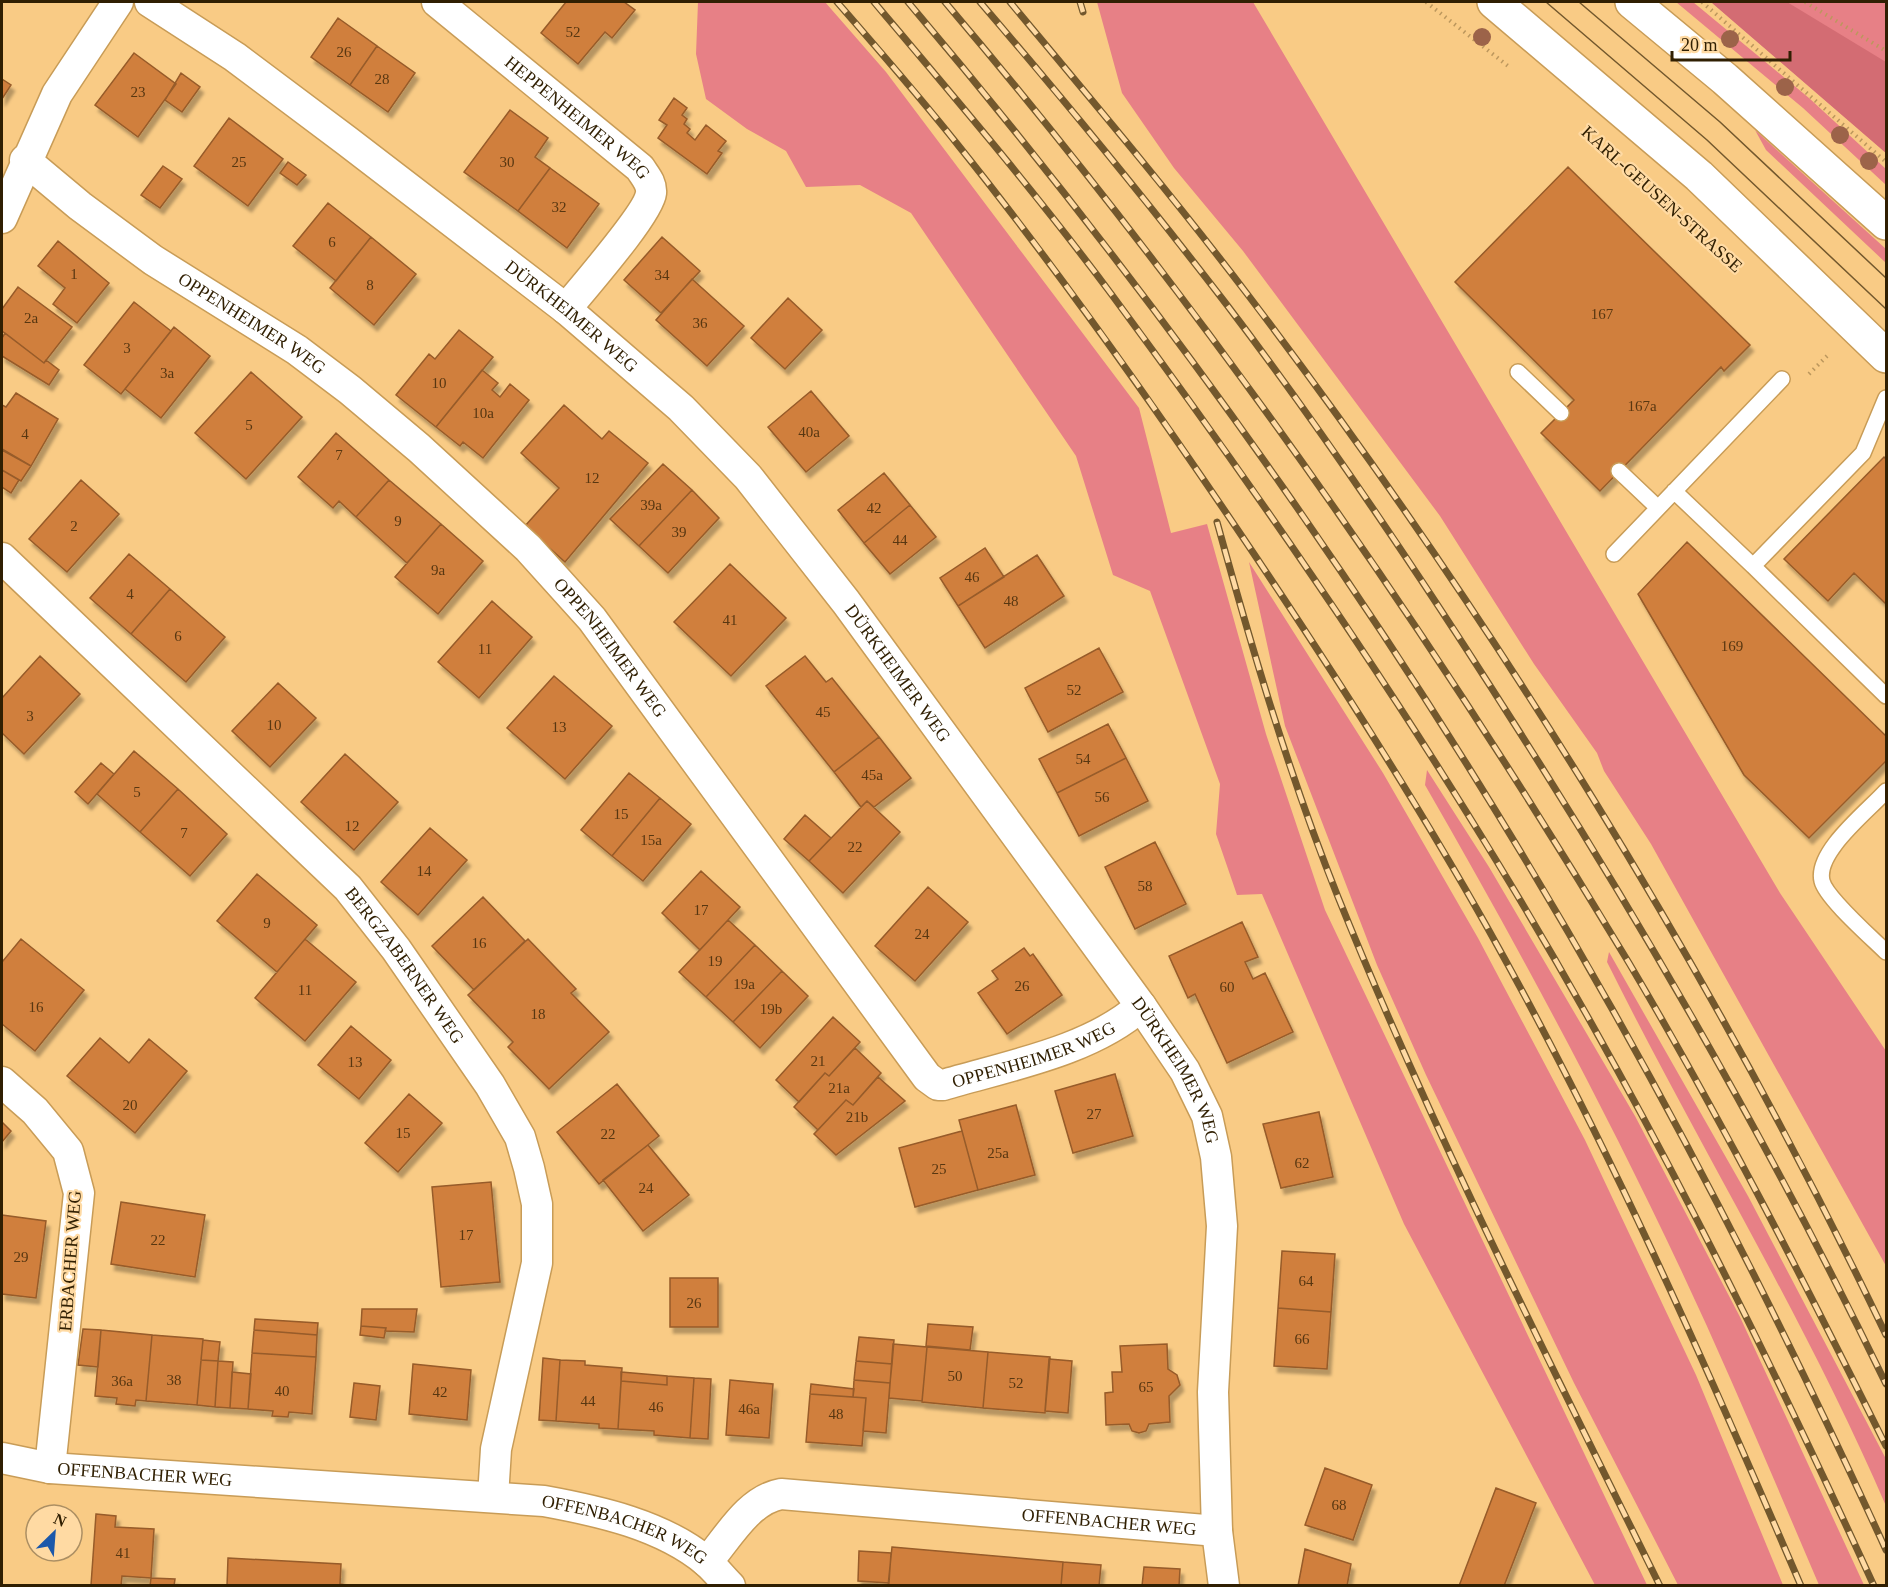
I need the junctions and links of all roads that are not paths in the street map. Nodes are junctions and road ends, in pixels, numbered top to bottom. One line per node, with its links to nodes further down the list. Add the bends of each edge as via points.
1 (118, 2): 6 (street, via 57,94)
2 (150, 2): 9 (street, DÜRKHEIMER WEG, via 235,57)
3 (437, 2): 9 (street, HEPPENHEIMER WEG, via 640,168 651,184 651,195 635,222)
4 (1494, 2): 10 (main road, via 1699,176)
5 (1632, 2): 8 (main road)
6 (26, 160): 7 (street); 24 (street, OPPENHEIMER WEG, via 153,260 297,350 350,390 528,548 592,619 927,1077 943,1085 1058,1051 1125,1020)
7 (2, 218)
8 (1887, 223)
9 (566, 309): 24 (street, DÜRKHEIMER WEG, via 681,408 748,477 846,602)
10 (1887, 356)
11 (1518, 372): 14 (lane)
12 (1782, 379): 16 (lane)
13 (1887, 398): 20 (lane, via 1863,453)
14 (1561, 413)
15 (1619, 471): 17 (lane)
16 (1674, 491): 17 (lane); 20 (lane)
17 (1658, 508): 18 (lane)
18 (1614, 554)
19 (2, 558): 28 (street, BERGZABERNER WEG, via 348,888 396,949 490,1085 520,1137 537,1204 537,1263 496,1449)
20 (1753, 566): 21 (lane)
21 (1887, 696)
22 (1887, 791): 23 (lane, via 1827,853 1821,869 1822,882 1829,894)
23 (1887, 952)
24 (1141, 1006): 29 (street, DÜRKHEIMER WEG, via 1185,1071 1207,1116 1216,1157 1222,1226 1213,1392)
25 (2, 1082): 27 (street, ERBACHER WEG, via 35,1112 68,1151 80,1193)
26 (2, 1458): 27 (street, OFFENBACHER WEG)
27 (51, 1468): 28 (street, OFFENBACHER WEG)
28 (493, 1497): 30 (street, OFFENBACHER WEG, via 544,1501 629,1522 669,1539)
29 (1217, 1531): 30 (street, OFFENBACHER WEG, via 780,1494 755,1504); 32 (street, DÜRKHEIMER WEG)
30 (707, 1562): 31 (street)
31 (730, 1586)
32 (1224, 1586)

